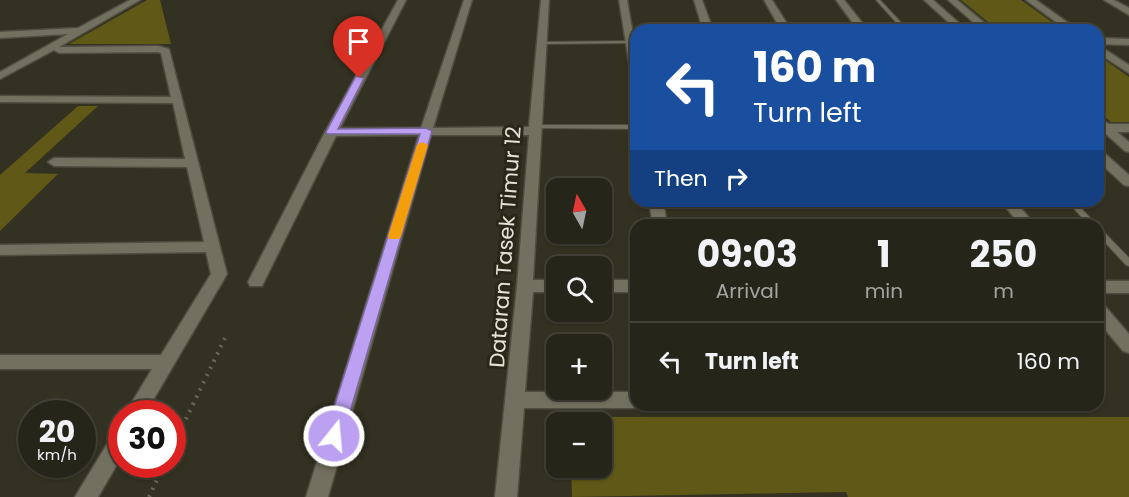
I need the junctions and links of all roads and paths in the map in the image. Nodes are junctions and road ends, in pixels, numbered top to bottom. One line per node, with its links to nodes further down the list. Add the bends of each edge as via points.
1 (136, 0): 22 (street)
2 (402, 0): 41 (street)
3 (468, 0): 40 (street)
4 (545, 0): 28 (street, Dataran Tasek Timur 12)
5 (623, 0): 23 (street)
6 (698, 0): 15 (street)
7 (768, 0): 16 (street)
8 (840, 0): 17 (street)
9 (878, 0): 18 (lane)
10 (928, 0): 19 (street)
11 (952, 0): 20 (street)
12 (1030, 0): 21 (street)
13 (1108, 0): 14 (street)
14 (1129, 12)
15 (706, 24)
16 (782, 24)
17 (858, 24)
18 (900, 24)
19 (955, 24)
20 (981, 24)
21 (1064, 24)
22 (81, 31): 24 (street); 32 (street)
23 (630, 33)
24 (0, 35)
25 (1104, 41): 27 (street)
26 (630, 42): 28 (lane)
27 (1129, 42)
28 (541, 43): 39 (street, Dataran Tasek Timur 12)
29 (59, 50): 34 (street, via 164,50)
30 (1104, 52): 31 (street)
31 (1129, 69)
32 (0, 76)
33 (0, 99): 34 (street)
34 (178, 100): 45 (street)
35 (1104, 125): 38 (street)
36 (630, 126): 39 (lane)
37 (1104, 127): 42 (street)
38 (1129, 128)
39 (534, 129): 40 (street); 56 (street, Dataran Tasek Timur 12)
40 (426, 131): 41 (street); 75 (street)
41 (331, 132): 55 (street)
42 (1129, 148)
43 (1104, 159): 46 (street)
44 (54, 162): 45 (street)
45 (193, 163): 52 (street)
46 (1129, 182)
47 (1013, 207): 49 (street)
48 (1076, 207): 50 (lane)
49 (1023, 219)
50 (1086, 219)
51 (1104, 237): 54 (lane)
52 (213, 247): 53 (street); 66 (street, via 219,276)
53 (0, 250)
54 (1129, 263)
55 (256, 282)
56 (525, 286): 57 (street); 68 (street, Dataran Tasek Timur 12)
57 (546, 286)
58 (612, 286): 59 (street)
59 (630, 286)
60 (1104, 287): 61 (street)
61 (1129, 287)
62 (1104, 316): 64 (street)
63 (225, 338): 70 (path)
64 (1129, 346)
65 (0, 362): 66 (street)
66 (167, 362): 67 (street)
67 (144, 400)
68 (514, 400): 69 (street); 76 (street, Dataran Tasek Timur 12)
69 (630, 400)
70 (186, 419)
71 (108, 460): 73 (street)
72 (158, 478): 74 (path)
73 (86, 497)
74 (149, 497)
75 (317, 497)
76 (506, 497)

